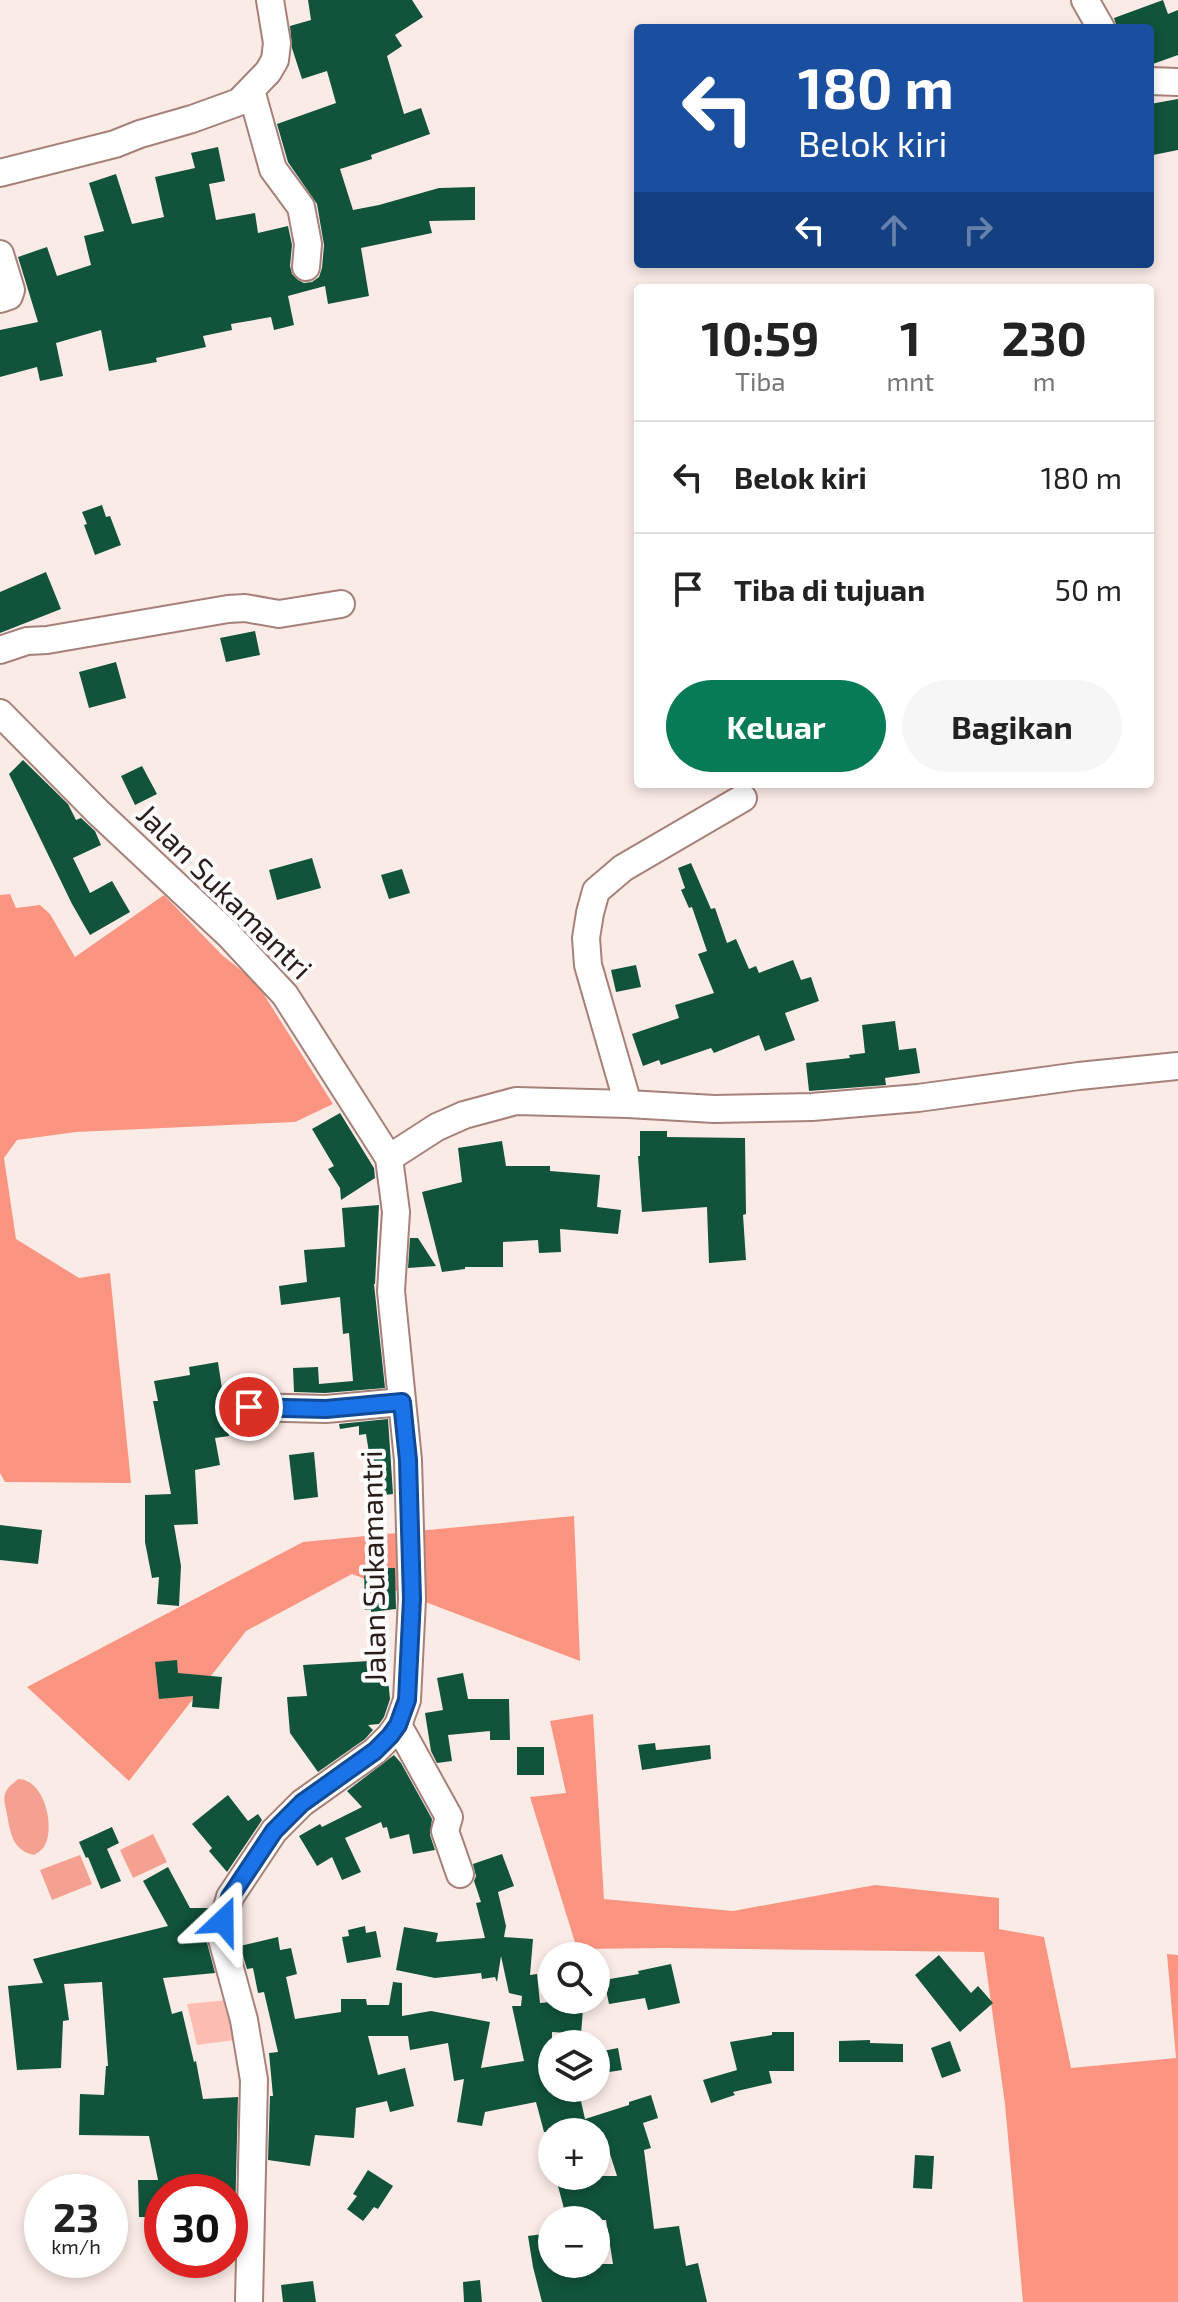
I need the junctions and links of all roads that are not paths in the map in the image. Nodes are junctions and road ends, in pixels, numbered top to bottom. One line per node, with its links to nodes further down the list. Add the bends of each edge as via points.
1 (270, 0): 6 (street, via 275,60)
2 (1085, 0): 3 (street)
3 (1099, 24)
4 (1154, 81): 5 (street)
5 (1178, 82)
6 (251, 90): 7 (street, via 239,102 192,119); 9 (street, via 273,169 301,207)
7 (0, 173)
8 (0, 254): 10 (street, via 11,290)
9 (306, 267)
10 (0, 299)
11 (341, 604): 12 (street, via 279,614 228,609 27,641)
12 (0, 650)
13 (0, 713): 17 (street, Jalan Sukamantri, via 285,995)
14 (743, 798): 16 (street, via 623,868 596,891 586,938 588,965)
15 (1178, 1066): 16 (street, via 812,1107)
16 (628, 1104): 17 (street, via 516,1101 487,1107 437,1127)
17 (389, 1158): 18 (street, Jalan Sukamantri, via 396,1212 391,1291)
18 (402, 1402): 19 (street, via 326,1409); 20 (street, Jalan Sukamantri, via 412,1599 407,1700)
19 (249, 1407)
20 (398, 1725): 21 (street, via 450,1819 445,1831); 22 (street, Jalan Sukamantri, via 375,1751 302,1803 274,1831 230,1897 223,1921 222,1939 254,2080)
21 (460, 1874)
22 (249, 2302)

